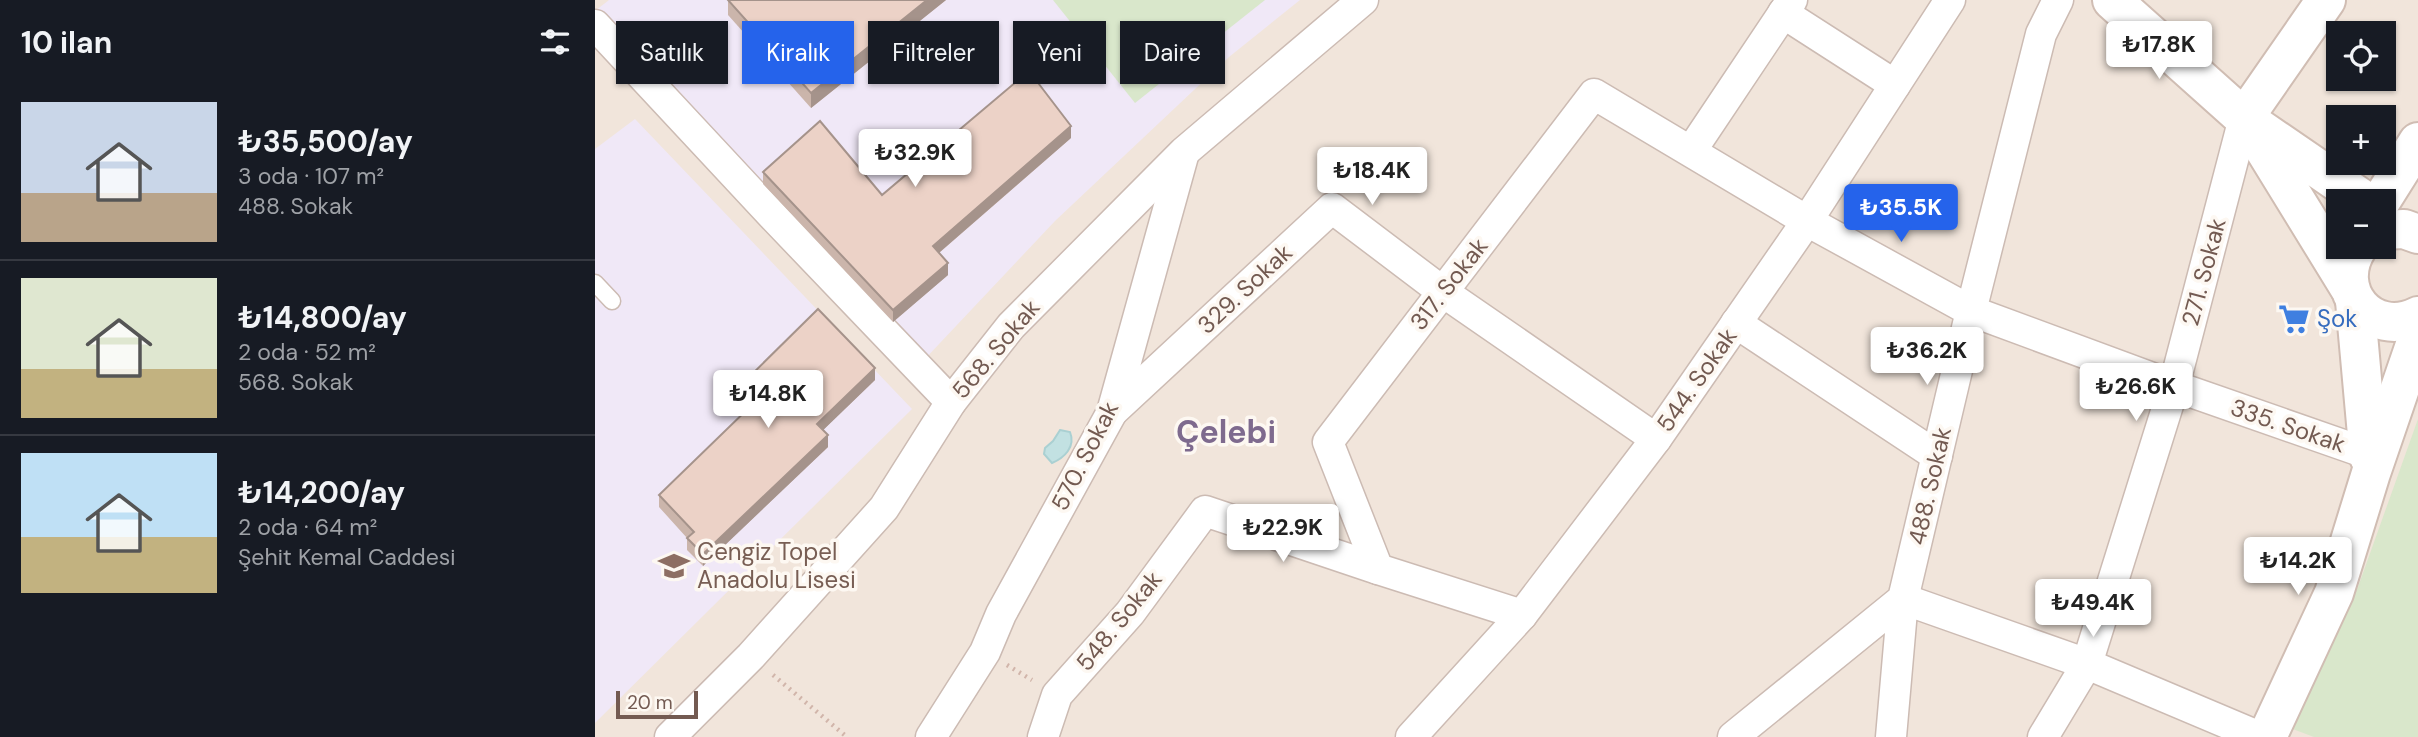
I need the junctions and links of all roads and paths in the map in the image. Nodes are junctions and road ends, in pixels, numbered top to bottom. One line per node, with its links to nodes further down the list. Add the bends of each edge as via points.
1 (1363, 0): 12 (street, 568. Sokak)
2 (1950, 0): 8 (street, 544. Sokak)
3 (2058, 0): 21 (street, 488. Sokak, via 2041,34)
4 (2112, 0): 9 (main road)
5 (2326, 0): 9 (main road)
6 (1787, 7): 8 (street); 11 (street)
7 (595, 25): 26 (street)
8 (1895, 85): 15 (street, 544. Sokak)
9 (2244, 118): 13 (main road); 19 (main road); 25 (street, 271. Sokak)
10 (2418, 142): 14 (main road)
11 (1691, 151): 15 (street, 317. Sokak); 18 (street, 317. Sokak, via 1594,94)
12 (1184, 152): 26 (street, 568. Sokak, via 1010,326); 27 (street, 570. Sokak)
13 (2348, 189)
14 (2396, 214)
15 (1807, 221): 21 (street, 317. Sokak); 23 (street, 544. Sokak)
16 (2351, 259): 19 (main road)
17 (595, 284): 20 (lane)
18 (1443, 292): 27 (street, 329. Sokak, via 1332,208); 28 (street, 329. Sokak); 31 (street, 317. Sokak, via 1328,442)
19 (2352, 294): 22 (main road, via 2365,312 2378,320 2393,323); 30 (main road)
20 (612, 301)
21 (1971, 311): 25 (street, 335. Sokak); 29 (street, 488. Sokak)
22 (2418, 316)
23 (1736, 323): 28 (street, 544. Sokak); 29 (street)
24 (2418, 336): 30 (main road)
25 (2174, 387): 30 (street, 335. Sokak); 36 (street, 271. Sokak)
26 (951, 402): 35 (street, 568. Sokak, via 884,509)
27 (1112, 412): 34 (street, 570. Sokak, via 1001,614)
28 (1656, 439): 33 (street, 544. Sokak)
29 (1937, 456): 32 (street, 488. Sokak)
30 (2370, 463): 47 (main road, via 2334,593)
31 (1378, 569): 33 (street); 37 (street, 548. Sokak, via 1205,511 1130,613)
32 (1903, 599): 36 (street); 43 (street); 44 (street, 488. Sokak)
33 (1522, 615): 42 (street, 544. Sokak)
34 (985, 652): 37 (path); 40 (street, 570. Sokak)
35 (751, 656): 38 (street, 568. Sokak); 39 (path)
36 (2087, 664): 45 (street, 271. Sokak); 46 (street)
37 (1057, 695): 41 (street, 548. Sokak)
38 (670, 737)
39 (847, 737)
40 (932, 737)
41 (1043, 737)
42 (1412, 737)
43 (1733, 737)
44 (1891, 737)
45 (2043, 737)
46 (2260, 737)
47 (2267, 737)

